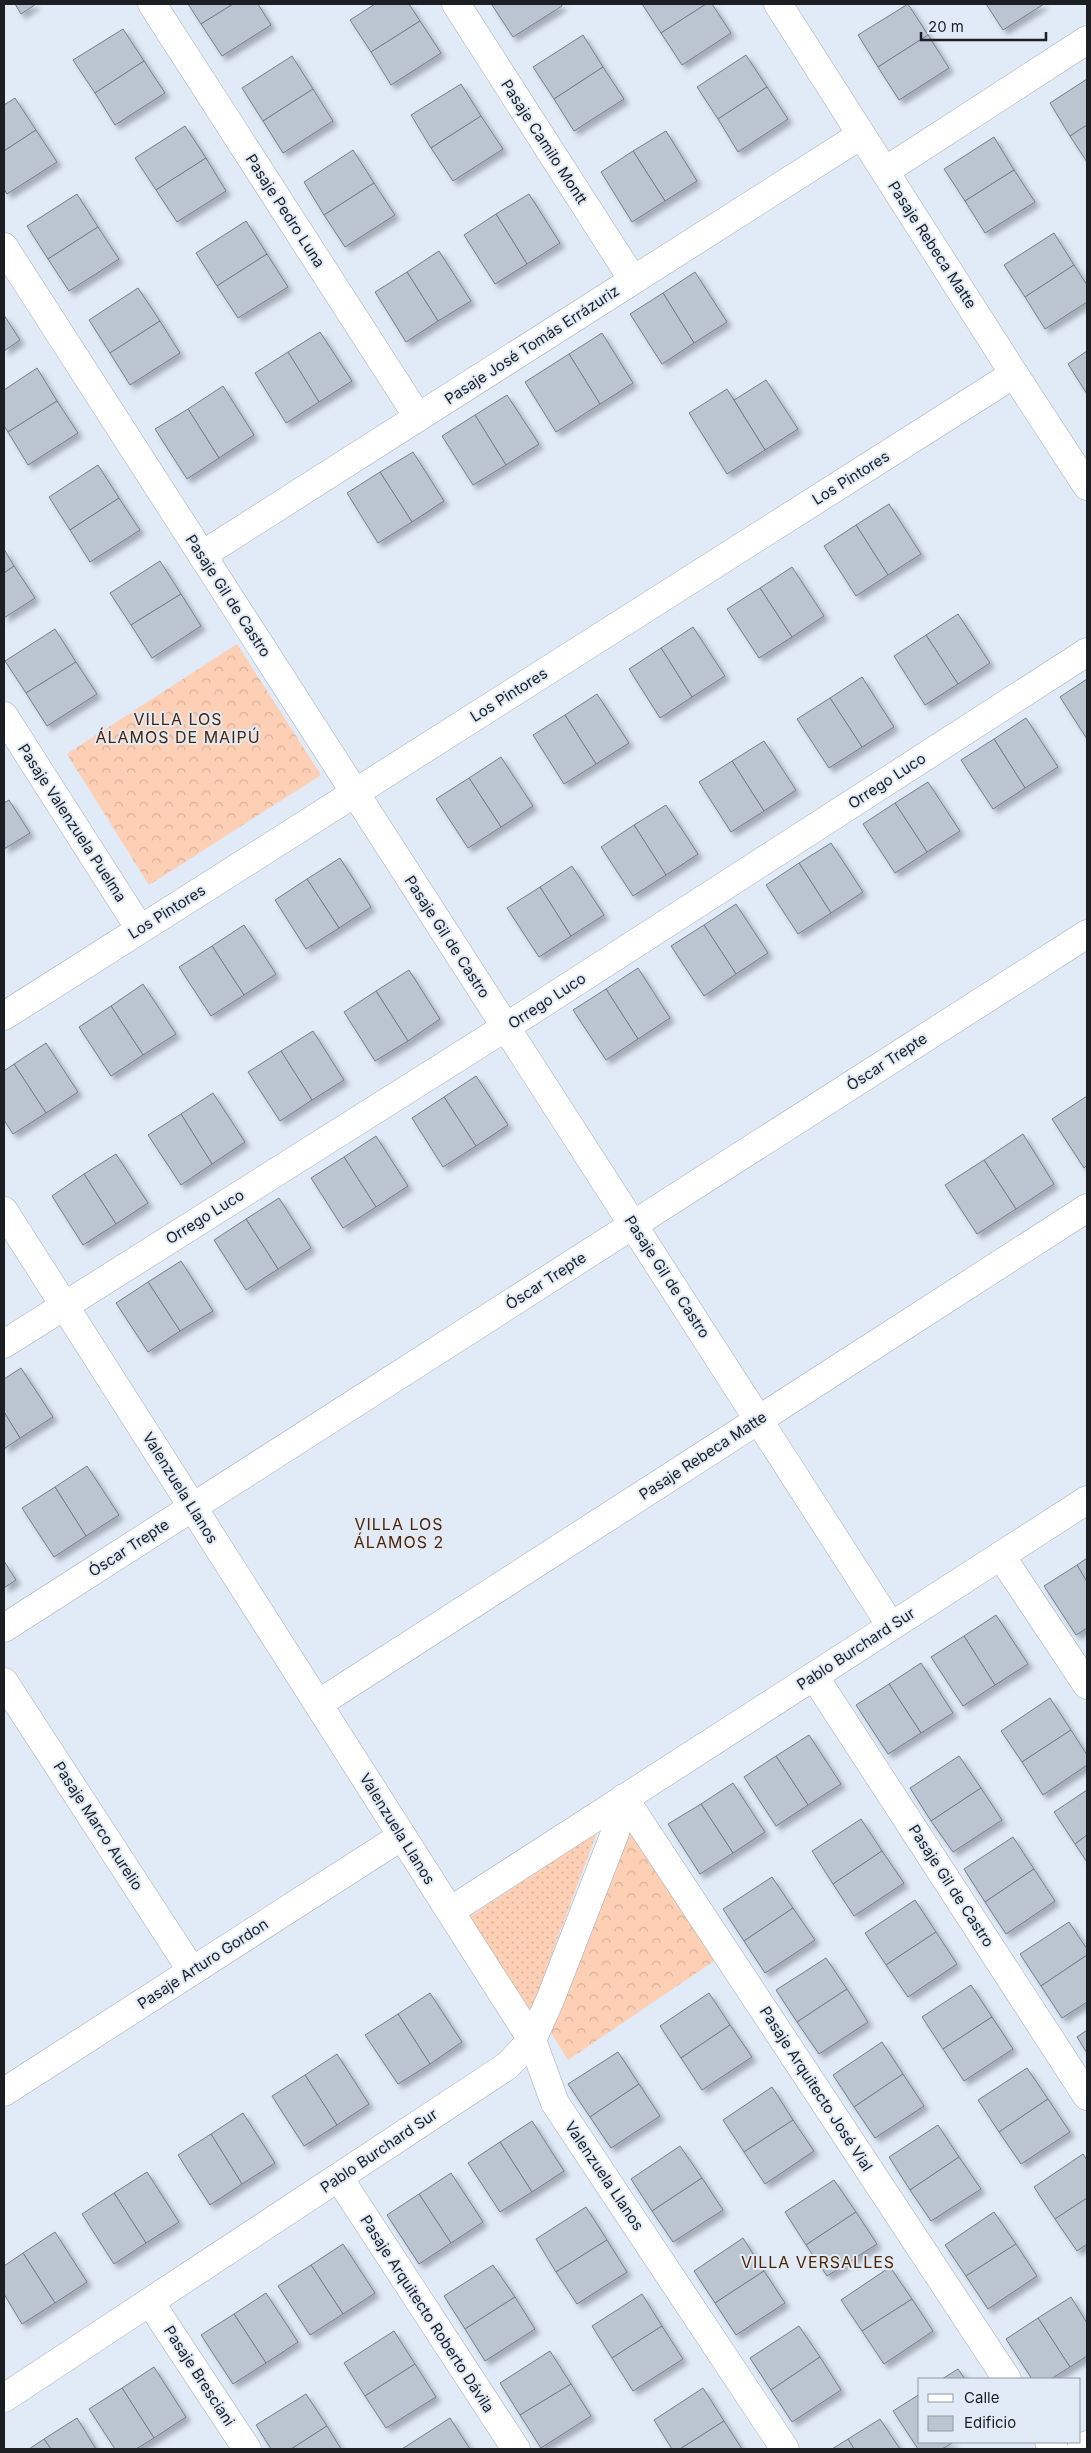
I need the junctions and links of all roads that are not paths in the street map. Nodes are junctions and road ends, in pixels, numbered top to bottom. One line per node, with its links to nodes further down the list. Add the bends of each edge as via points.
1 (152, 4): 10 (street, Pasaje Pedro Luna)
2 (456, 4): 8 (street, Pasaje Camilo Montt)
3 (778, 4): 5 (street, Pasaje Rebeca Matte)
4 (1087, 40): 6 (street)
5 (861, 135): 6 (street, Pasaje Rebeca Matte); 8 (street, Pasaje José Tomás Errázuriz)
6 (884, 171): 9 (street, Pasaje Rebeca Matte)
7 (4, 247): 12 (street, Pasaje Gil de Castro)
8 (633, 280): 10 (street, Pasaje José Tomás Errázuriz)
9 (1014, 374): 11 (street, Pasaje Rebeca Matte); 15 (street, Los Pintores)
10 (418, 417): 12 (street, Pasaje José Tomás Errázuriz)
11 (1087, 486)
12 (202, 554): 15 (street, Pasaje Gil de Castro)
13 (1087, 652): 19 (street, Orrego Luco)
14 (4, 716): 16 (street, Pasaje Valenzuela Puelma)
15 (355, 793): 16 (street, Los Pintores); 19 (street, Pasaje Gil de Castro)
16 (140, 930): 18 (street, Los Pintores)
17 (1087, 934): 22 (street, Óscar Trepte)
18 (4, 1016)
19 (506, 1027): 22 (street, Pasaje Gil de Castro); 23 (street, Orrego Luco)
20 (1087, 1208): 25 (street, Pasaje Rebeca Matte)
21 (4, 1211): 23 (street, Valenzuela Llanos)
22 (633, 1225): 25 (street, Pasaje Gil de Castro); 27 (street, Óscar Trepte)
23 (64, 1306): 24 (street, Orrego Luco); 27 (street, Valenzuela Llanos)
24 (4, 1344)
25 (758, 1420): 29 (street, Pasaje Gil de Castro); 34 (street, Pasaje Rebeca Matte)
26 (1087, 1500): 28 (street, Pablo Burchard Sur)
27 (193, 1508): 30 (street, Óscar Trepte); 34 (street, Valenzuela Llanos)
28 (1001, 1556): 29 (street, Pablo Burchard Sur); 33 (street)
29 (892, 1626): 31 (street, Pablo Burchard Sur)
30 (4, 1628)
31 (814, 1676): 35 (street, Pablo Burchard Sur); 41 (street, Pasaje Gil de Castro)
32 (4, 1682): 38 (street, Pasaje Marco Aurelio)
33 (1087, 1685)
34 (318, 1704): 36 (street, Valenzuela Llanos)
35 (624, 1798): 37 (street, Pablo Burchard Sur); 39 (street, Pablo Burchard Sur, via 615,1833); 44 (street, Pasaje Arquitecto José Vial)
36 (402, 1836): 37 (street, Valenzuela Llanos); 38 (street, Pasaje Arturo Gordon)
37 (450, 1911): 39 (street, Valenzuela Llanos)
38 (192, 1971): 40 (street, Pasaje Arturo Gordon)
39 (532, 2040): 42 (street, Pablo Burchard Sur, via 507,2066); 49 (street, Valenzuela Llanos, via 555,2103)
40 (4, 2092)
41 (1087, 2096)
42 (339, 2178): 43 (street, Pablo Burchard Sur); 48 (street, Pasaje Arquitecto Roberto Dávila)
43 (150, 2302): 45 (street, Pablo Burchard Sur); 47 (street, Pasaje Bresciani)
44 (1006, 2378)
45 (4, 2398)
46 (1087, 2445): 50 (street)
47 (247, 2449)
48 (516, 2449)
49 (785, 2449)
50 (1081, 2449)

